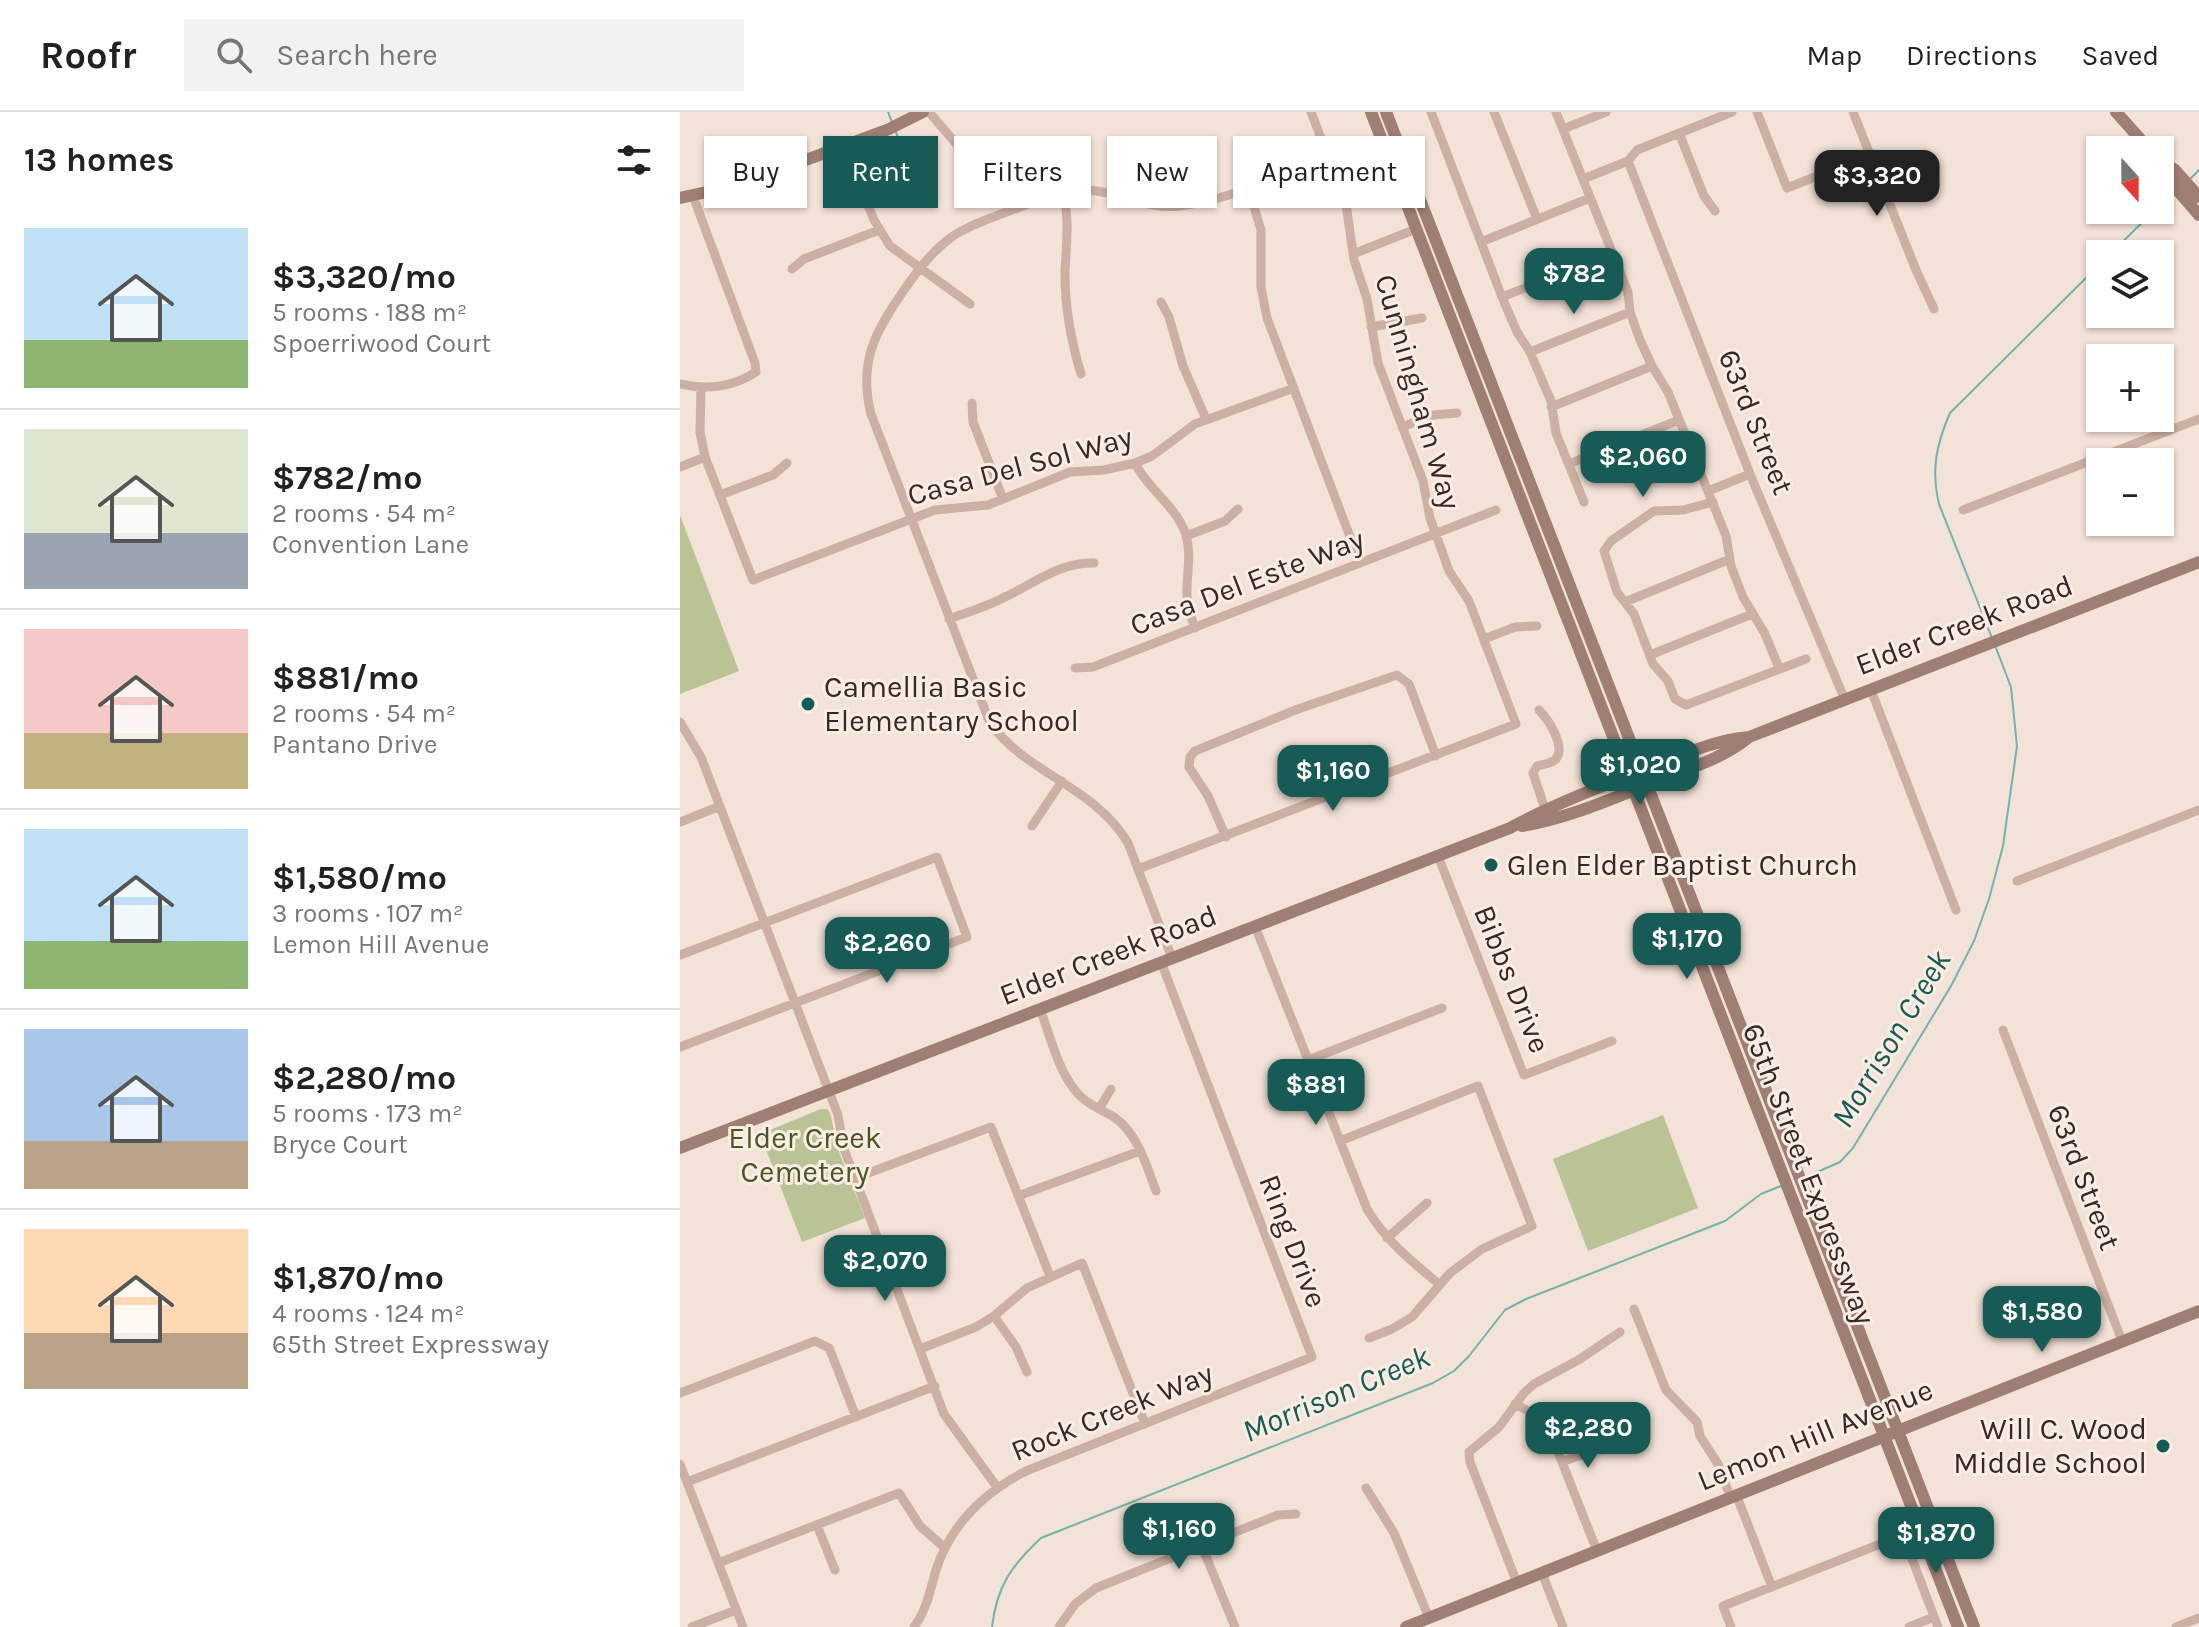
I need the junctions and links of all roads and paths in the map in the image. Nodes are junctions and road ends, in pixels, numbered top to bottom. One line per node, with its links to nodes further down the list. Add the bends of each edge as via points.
1 (926, 112): 15 (main road); 18 (street)
2 (1311, 112): 16 (street, Cunningham Way)
3 (1371, 112): 37 (main road, 65th Street Expressway)
4 (1386, 112): 101 (main road, 65th Street Expressway)
5 (1431, 112): 39 (street)
6 (1494, 112): 36 (street)
7 (1556, 112): 13 (street)
8 (1606, 112): 13 (street)
9 (1732, 112): 14 (street)
10 (1757, 112): 20 (street, via 1787,188)
11 (1853, 112): 20 (street)
12 (2116, 112): 17 (main road)
13 (1563, 129): 23 (street)
14 (1679, 133): 21 (street, via 1637,150); 34 (street)
15 (870, 136)
16 (1321, 136)
17 (2137, 136)
18 (954, 142)
19 (823, 154): 27 (main road, via 739,185)
20 (1870, 155): 47 (street)
21 (1628, 161): 23 (street); 69 (street, 63rd Street)
22 (2174, 177): 26 (main road)
23 (1583, 179): 28 (street)
24 (1091, 191): 25 (street, Ring Drive, via 1168,206)
25 (1233, 192)
26 (2193, 196): 35 (main road)
27 (686, 197): 55 (street, via 756,372 733,383)
28 (1590, 198): 36 (street); 40 (street)
29 (870, 208): 38 (street)
30 (1021, 208): 43 (street, Ring Drive, via 963,230)
31 (1067, 208): 53 (street, via 1066,295)
32 (1254, 208): 56 (street, via 1261,230 1262,300)
33 (1347, 208): 41 (street, Cunningham Way)
34 (1715, 211)
35 (2199, 215)
36 (1537, 219): 39 (street)
37 (1416, 229): 41 (street); 102 (main road, 65th Street Expressway)
38 (879, 230): 42 (street, via 804,259); 43 (street)
39 (1481, 242): 44 (street)
40 (1613, 253): 44 (street); 48 (street)
41 (1353, 254): 50 (street, Cunningham Way)
42 (792, 269)
43 (919, 269): 46 (street); 78 (street, Ring Drive, via 879,327 866,384 871,414)
44 (1502, 297): 51 (street)
45 (1161, 302): 60 (street)
46 (970, 304)
47 (1934, 309)
48 (1630, 312): 51 (street); 52 (street)
49 (1422, 318): 50 (street)
50 (1371, 327): 63 (street, Cunningham Way)
51 (1530, 352): 58 (street)
52 (1652, 366): 58 (street); 62 (street)
53 (1081, 374)
54 (680, 384): 55 (street)
55 (701, 387): 64 (street)
56 (1294, 388): 60 (street, Casa Del Sol Way); 84 (street)
57 (972, 403): 72 (street, via 973,422)
58 (1551, 407): 67 (street)
59 (1457, 413): 63 (street)
60 (1206, 419): 66 (street, Casa Del Sol Way)
61 (2199, 419): 77 (street)
62 (1679, 420): 67 (street); 70 (street)
63 (1402, 427): 79 (street, Cunningham Way, via 1423,481)
64 (705, 457): 68 (street); 71 (street)
65 (787, 463): 71 (street, via 773,475)
66 (1135, 463): 72 (street, Casa Del Sol Way, via 1070,472); 80 (street, via 1175,513)
67 (1569, 464): 73 (street)
68 (680, 467)
69 (1750, 474): 70 (street); 96 (street, 63rd Street)
70 (1708, 491): 74 (street)
71 (720, 495): 78 (street, Casa Del Sol Way, via 753,580)
72 (1003, 499): 78 (street, Casa Del Sol Way)
73 (1584, 502)
74 (1713, 502): 81 (street); 85 (street, via 1654,511 1611,541 1604,551)
75 (1238, 509): 80 (street, via 1225,521)
76 (1496, 510): 79 (street, Casa Del Este Way)
77 (1963, 510)
78 (911, 519): 87 (street, Ring Drive)
79 (1435, 534): 84 (street, Casa Del Este Way); 90 (street, Cunningham Way)
80 (1186, 536): 89 (street, via 1187,601)
81 (1730, 559): 85 (street); 86 (street)
82 (2199, 562): 95 (main road, Elder Creek Road)
83 (1094, 563): 87 (street, via 1036,580)
84 (1360, 563): 89 (street, Casa Del Este Way)
85 (1625, 602): 91 (street)
86 (1752, 614): 91 (street); 94 (street)
87 (949, 619): 103 (street, Ring Drive, via 990,723 1014,750)
88 (1537, 626): 90 (street, via 1515,627)
89 (1195, 628): 93 (street, Casa Del Este Way, via 1093,667)
90 (1484, 639): 100 (street, Cunningham Way, via 1516,724)
91 (1650, 655): 94 (street, via 1675,699 1686,705)
92 (1806, 659): 94 (street)
93 (1075, 668)
94 (1779, 668)
95 (1871, 690): 96 (main road, Elder Creek Road); 116 (street)
96 (1845, 700): 99 (main road, Elder Creek Road)
97 (1539, 710): 107 (street, via 1548,718 1559,747 1557,758 1533,773)
98 (680, 722): 106 (street)
99 (1749, 737): 101 (main road, Elder Creek Road, via 1724,739); 104 (main road, Elder Creek Road, via 1731,752)
100 (1436, 756): 112 (street); 112 (street, via 1409,684 1397,675 1298,709 1190,757 1189,767)
101 (1641, 771): 102 (main road, Elder Creek Road); 104 (main road, 65th Street Expressway)
102 (1627, 777): 105 (main road, 65th Street Expressway); 107 (main road, Elder Creek Road)
103 (1062, 781): 110 (street); 114 (street, Ring Drive, via 1112,819)
104 (1647, 785): 105 (main road, Elder Creek Road); 137 (main road, 65th Street Expressway, via 1794,1166)
105 (1632, 790): 111 (main road, Elder Creek Road, via 1550,821); 137 (main road, 65th Street Expressway, via 1781,1172)
106 (720, 806): 109 (street); 117 (street)
107 (1545, 809): 111 (main road, Elder Creek Road)
108 (2199, 810): 115 (street)
109 (680, 822)
110 (1032, 826)
111 (1510, 828): 113 (main road, Elder Creek Road)
112 (1226, 837): 114 (street)
113 (1438, 856): 118 (main road, Elder Creek Road); 125 (street, Bibbs Drive, via 1524,1075)
114 (1138, 869): 120 (street, Ring Drive)
115 (2017, 881)
116 (1956, 910)
117 (765, 923): 119 (street); 121 (street); 121 (street, via 937,857 967,937)
118 (1255, 926): 120 (main road, Elder Creek Road); 127 (street)
119 (680, 955)
120 (1166, 960): 123 (main road, Elder Creek Road); 151 (street, Ring Drive)
121 (795, 1003): 126 (street); 129 (street)
122 (1442, 1008): 127 (street)
123 (1040, 1009): 129 (main road, Elder Creek Road); 130 (street, via 1068,1080)
124 (2003, 1030): 149 (street, 63rd Street)
125 (1612, 1041)
126 (680, 1047)
127 (1308, 1060): 131 (street)
128 (1111, 1089): 130 (street)
129 (828, 1091): 132 (main road, Elder Creek Road); 134 (street)
130 (1099, 1109): 133 (street, via 1123,1125)
131 (1340, 1141): 139 (street, via 1367,1209); 143 (street, via 1478,1086 1532,1226 1482,1249)
132 (680, 1148)
133 (1140, 1151): 135 (street); 136 (street)
134 (855, 1178): 136 (street, via 991,1127); 141 (street)
135 (1156, 1191)
136 (1018, 1196): 142 (street)
137 (1798, 1196): 158 (main road, 65th Street Expressway); 159 (main road, 65th Street Expressway)
138 (1427, 1203): 139 (street)
139 (1387, 1238): 143 (street)
140 (940, 1244): 141 (street)
141 (886, 1259): 150 (street)
142 (1050, 1276): 146 (street); 157 (street, via 1082,1263)
143 (1439, 1284): 148 (street, via 1412,1317)
144 (1634, 1309): 166 (street, via 1666,1390 1697,1422)
145 (2199, 1311): 149 (main road, Lemon Hill Avenue)
146 (994, 1316): 150 (street); 152 (street)
147 (1620, 1332): 155 (street, via 1534,1384)
148 (1369, 1338)
149 (2122, 1341): 158 (main road, Lemon Hill Avenue)
150 (920, 1349): 153 (street)
151 (1312, 1357): 157 (street, Rock Creek Way)
152 (1027, 1372)
153 (935, 1386): 156 (street); 164 (street, via 951,1427)
154 (680, 1393): 156 (street, via 815,1341 829,1348)
155 (1515, 1404): 161 (street, via 1544,1424); 175 (street, via 1499,1427 1469,1452)
156 (856, 1417): 163 (street)
157 (1145, 1424): 164 (street, Rock Creek Way)
158 (1898, 1430): 159 (main road, Lemon Hill Avenue); 191 (main road, 65th Street Expressway)
159 (1883, 1435): 166 (main road, Lemon Hill Avenue); 190 (main road, 65th Street Expressway)
160 (1602, 1447): 161 (street)
161 (1562, 1462): 171 (street)
162 (680, 1464): 163 (street)
163 (687, 1482): 172 (street)
164 (997, 1487): 170 (street, Rock Creek Way, via 970,1512)
165 (1366, 1488): 178 (street, via 1394,1533)
166 (1733, 1495): 171 (main road, Lemon Hill Avenue); 176 (street)
167 (1296, 1514): 169 (street, via 1278,1515)
168 (817, 1525): 170 (street, via 899,1493 920,1526); 172 (street); 173 (street)
169 (1201, 1544): 184 (street, via 1096,1588 1075,1604); 185 (street)
170 (945, 1548): 183 (street, Rock Creek Way)
171 (1597, 1551): 174 (main road, Lemon Hill Avenue)
172 (718, 1563): 177 (street)
173 (835, 1570)
174 (1542, 1573): 175 (main road, Lemon Hill Avenue); 187 (street)
175 (1517, 1583): 178 (main road, Lemon Hill Avenue)
176 (1772, 1587): 180 (street, via 1903,1535); 188 (street, via 1723,1606)
177 (736, 1610): 181 (street); 182 (street)
178 (1429, 1618): 186 (main road, Lemon Hill Avenue)
179 (2199, 1618): 192 (street)
180 (1936, 1622): 189 (street)
181 (692, 1627)
182 (743, 1627)
183 (914, 1627)
184 (1059, 1627)
185 (1235, 1627)
186 (1406, 1627)
187 (1563, 1627)
188 (1731, 1627)
189 (1909, 1627)
190 (1958, 1627)
191 (1974, 1627)
192 (2176, 1627)

